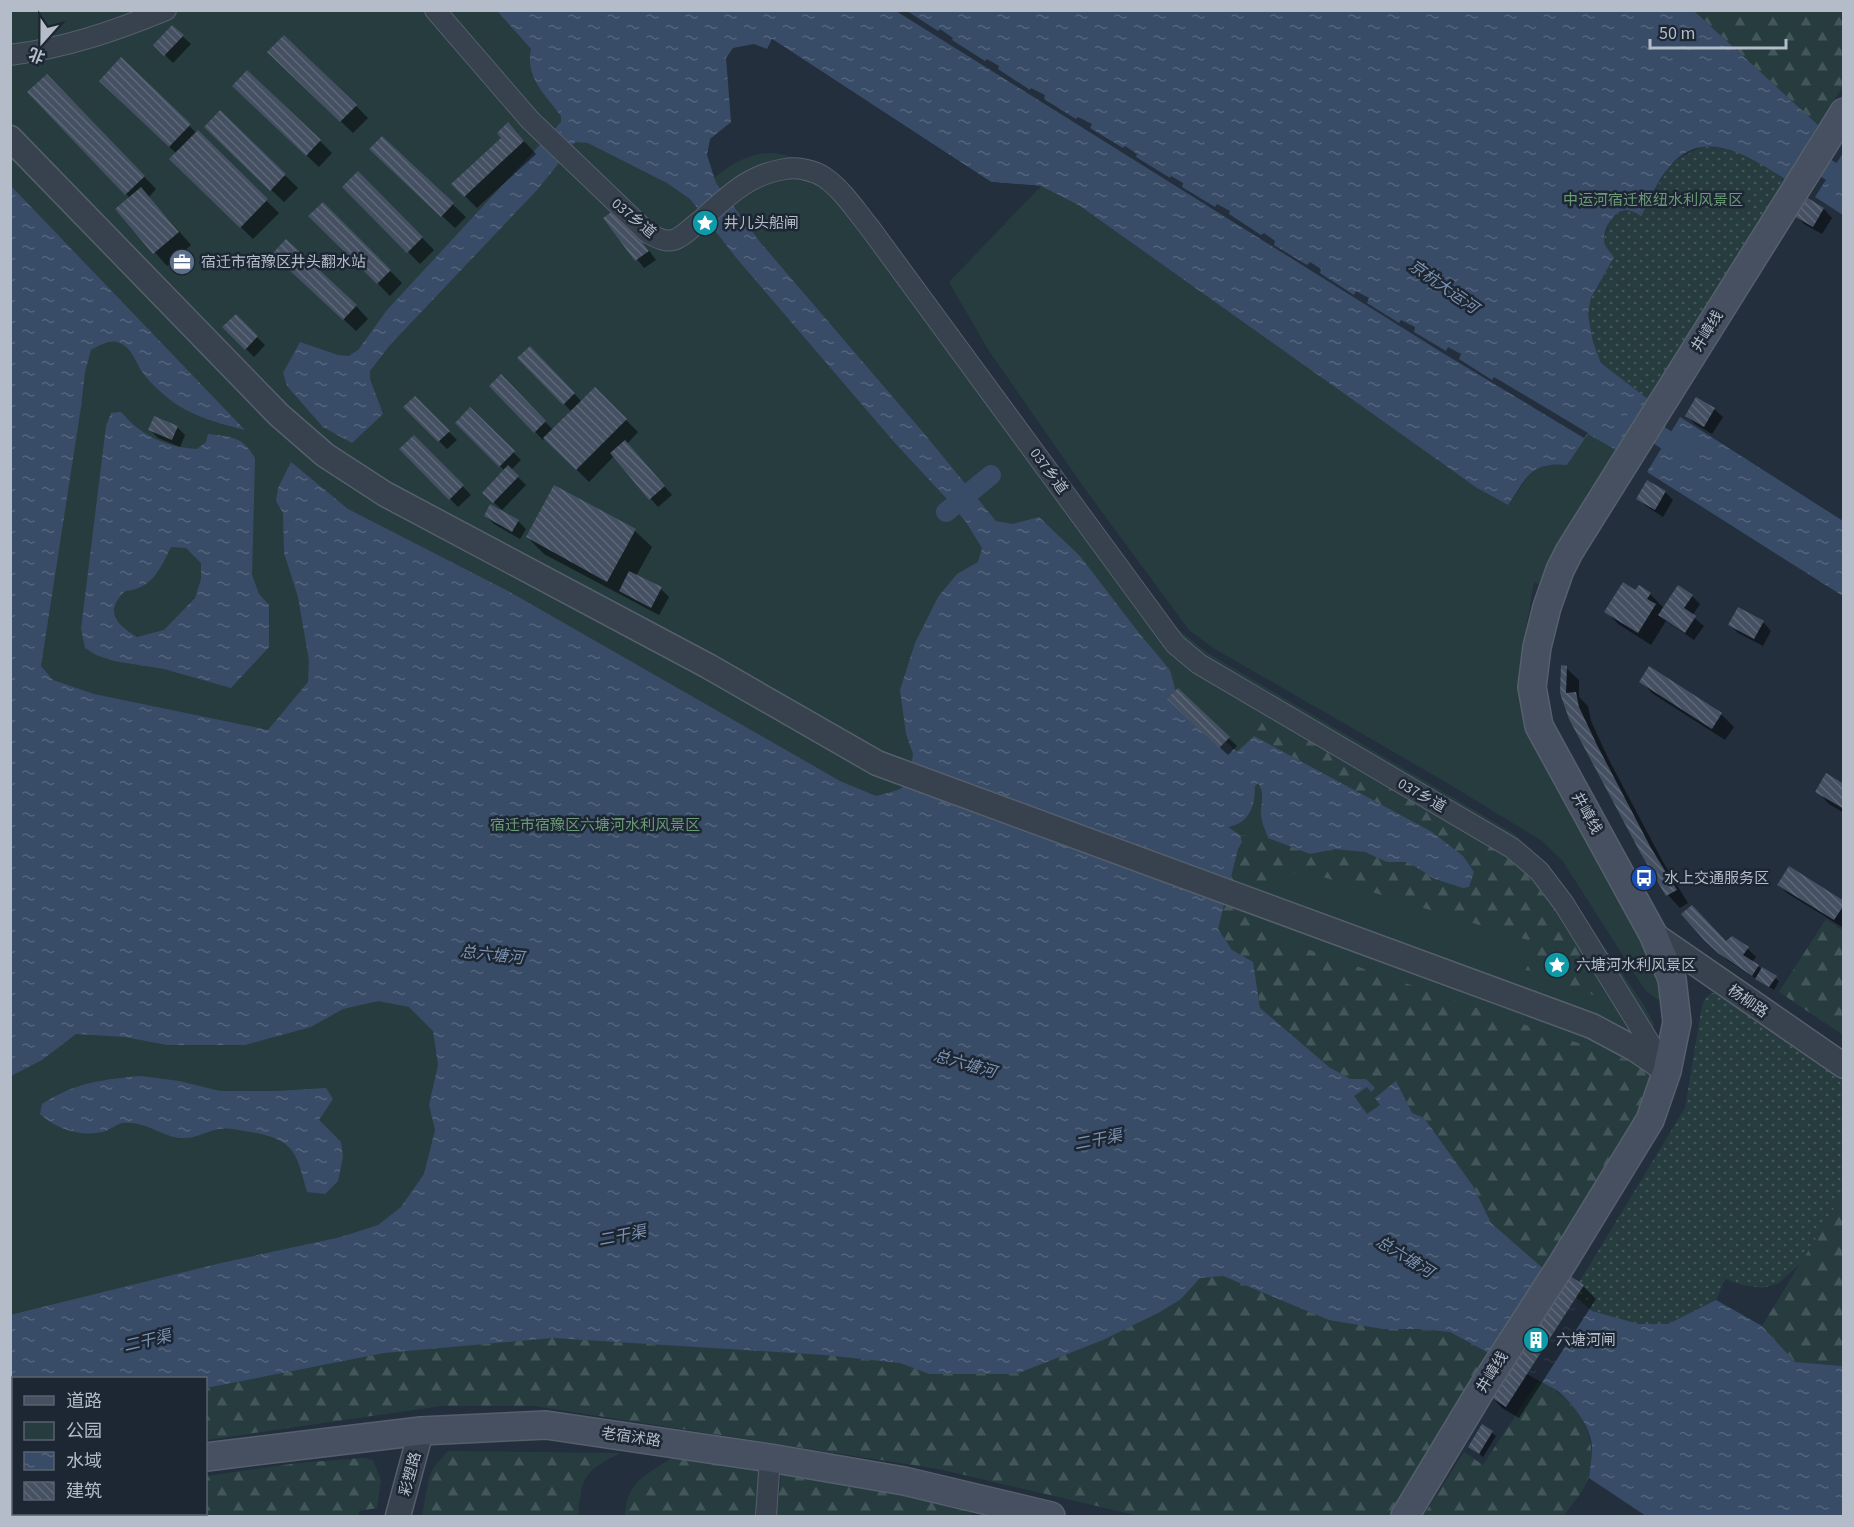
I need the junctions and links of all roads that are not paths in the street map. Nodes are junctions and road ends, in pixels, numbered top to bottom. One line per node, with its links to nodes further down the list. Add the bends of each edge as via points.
1 (166, 10): 3 (street, via 80,42)
2 (435, 10): 8 (street, 037乡道, via 544,135 659,239 678,239 736,189 767,172 806,169 832,184 870,228 1176,644 1199,664 1512,848 1539,871 1564,904)
3 (10, 56)
4 (1844, 112): 6 (main road, 井嶂线, via 1560,570 1537,647 1532,687 1539,726)
5 (10, 138): 8 (street, via 279,416 325,455 385,494 708,666 878,763 1593,1026)
6 (1653, 934): 7 (street, 杨柳路); 8 (main road, 井嶂线, via 1672,979 1677,1022)
7 (1844, 1066)
8 (1667, 1071): 16 (main road, 井嶂线, via 1650,1120)
9 (422, 1431): 10 (main road, 老宿沭路); 11 (main road, 老宿沭路, via 546,1425); 13 (street, 彩塑路)
10 (207, 1457)
11 (770, 1458): 12 (main road, 老宿沭路, via 904,1480); 14 (street)
12 (987, 1509): 15 (main road, 老宿沭路)
13 (398, 1516)
14 (766, 1516)
15 (1051, 1516)
16 (1405, 1516)

